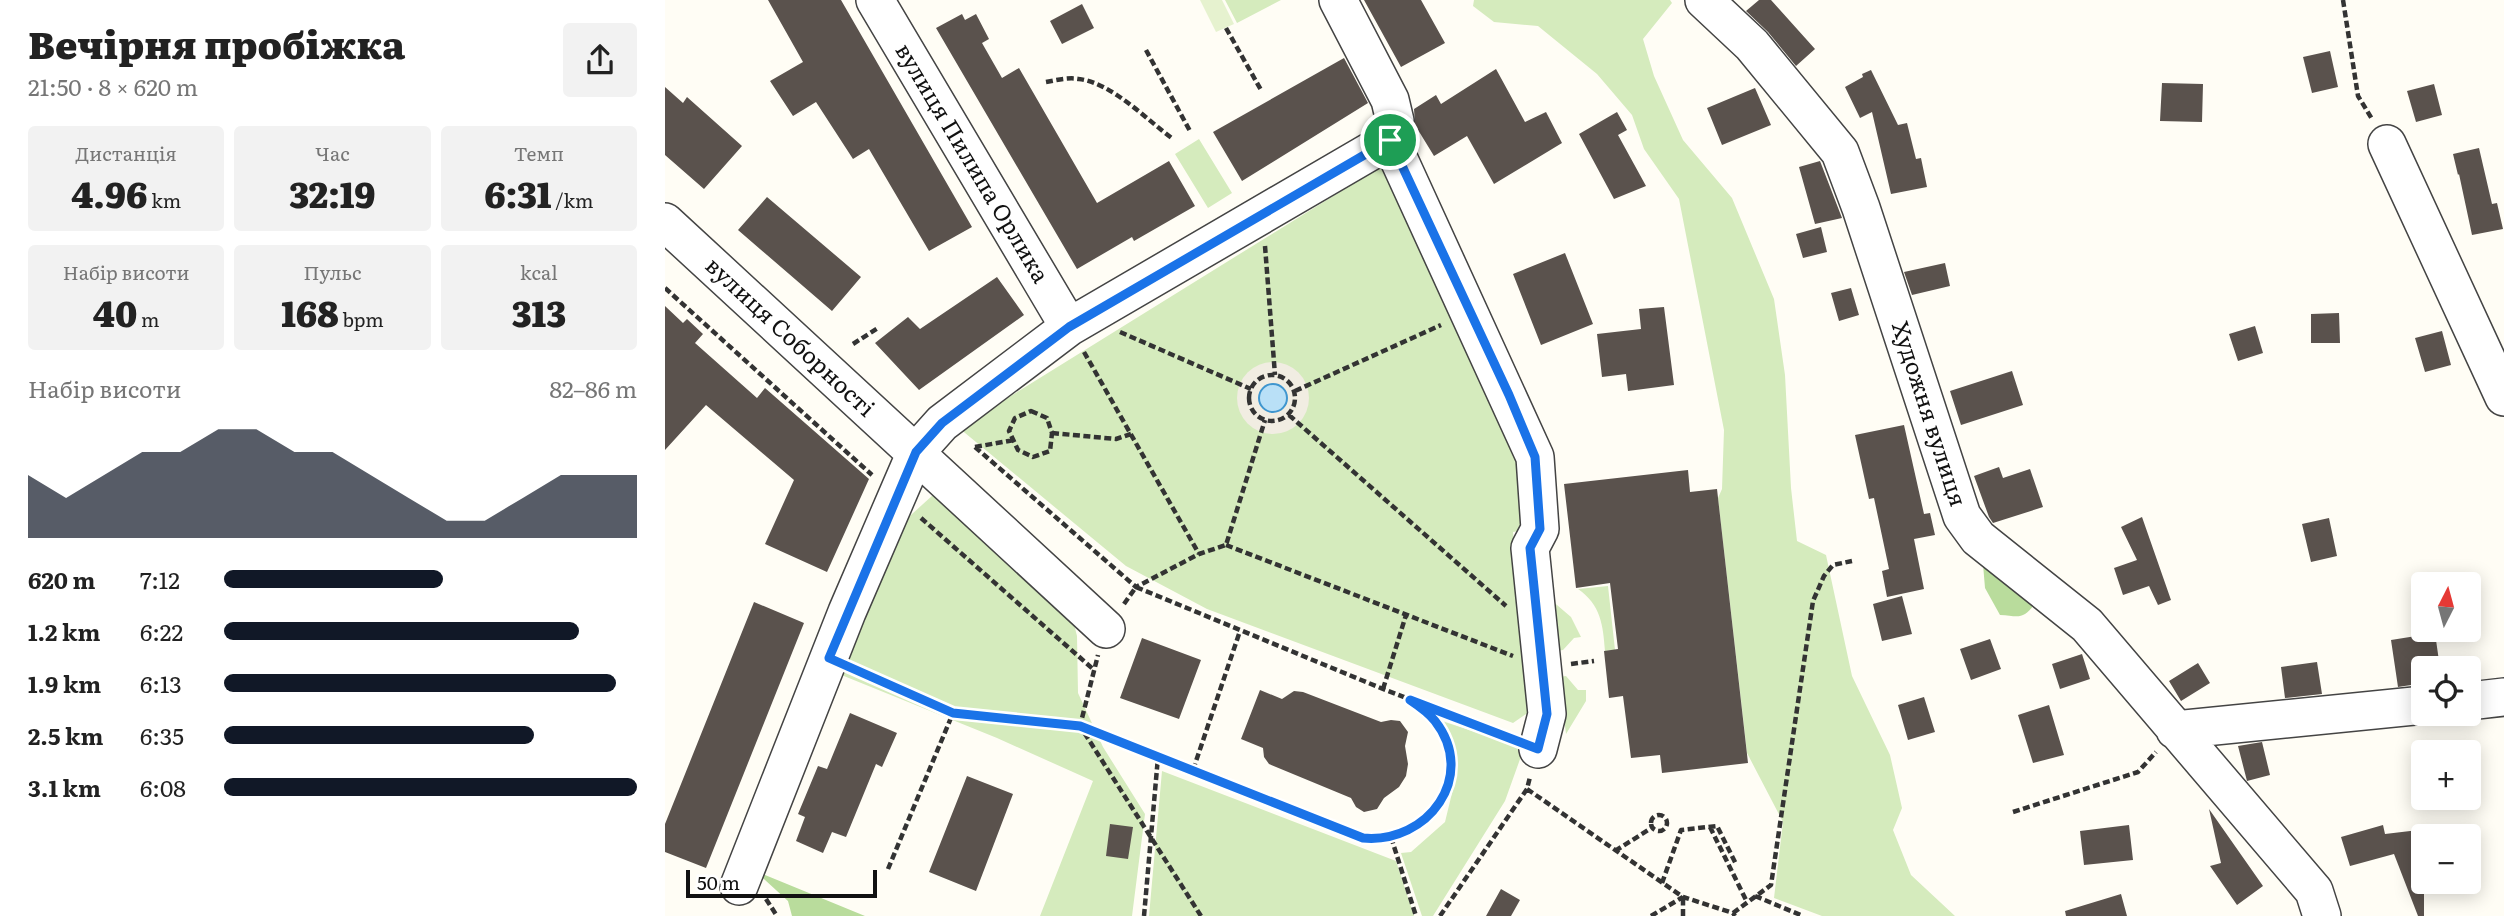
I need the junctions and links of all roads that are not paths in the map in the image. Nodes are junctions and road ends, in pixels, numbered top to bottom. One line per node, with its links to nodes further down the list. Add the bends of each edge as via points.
1 (875, 0): 7 (street, вулиця Пилипа Орлика)
2 (1338, 0): 4 (street, via 1390,100 1395,121)
3 (1704, 0): 15 (street, Художня вулиця, via 1752,46 1840,152 1962,516 1978,538 2087,625)
4 (1390, 140): 7 (street); 16 (street, via 1535,457 1540,529 1530,548 1547,714)
5 (2387, 144): 8 (street)
6 (665, 222): 10 (street, вулиця Соборності)
7 (1069, 327): 10 (street, via 942,423)
8 (2490, 332): 9 (street)
9 (2504, 397)
10 (916, 452): 11 (street, вулиця Соборності); 17 (street, via 829,658)
11 (1106, 629)
12 (2504, 697): 13 (street)
13 (2481, 700)
14 (2411, 706): 15 (street)
15 (2175, 730): 18 (street, Художня вулиця, via 2314,891)
16 (1538, 749)
17 (751, 890)
18 (2322, 916)

